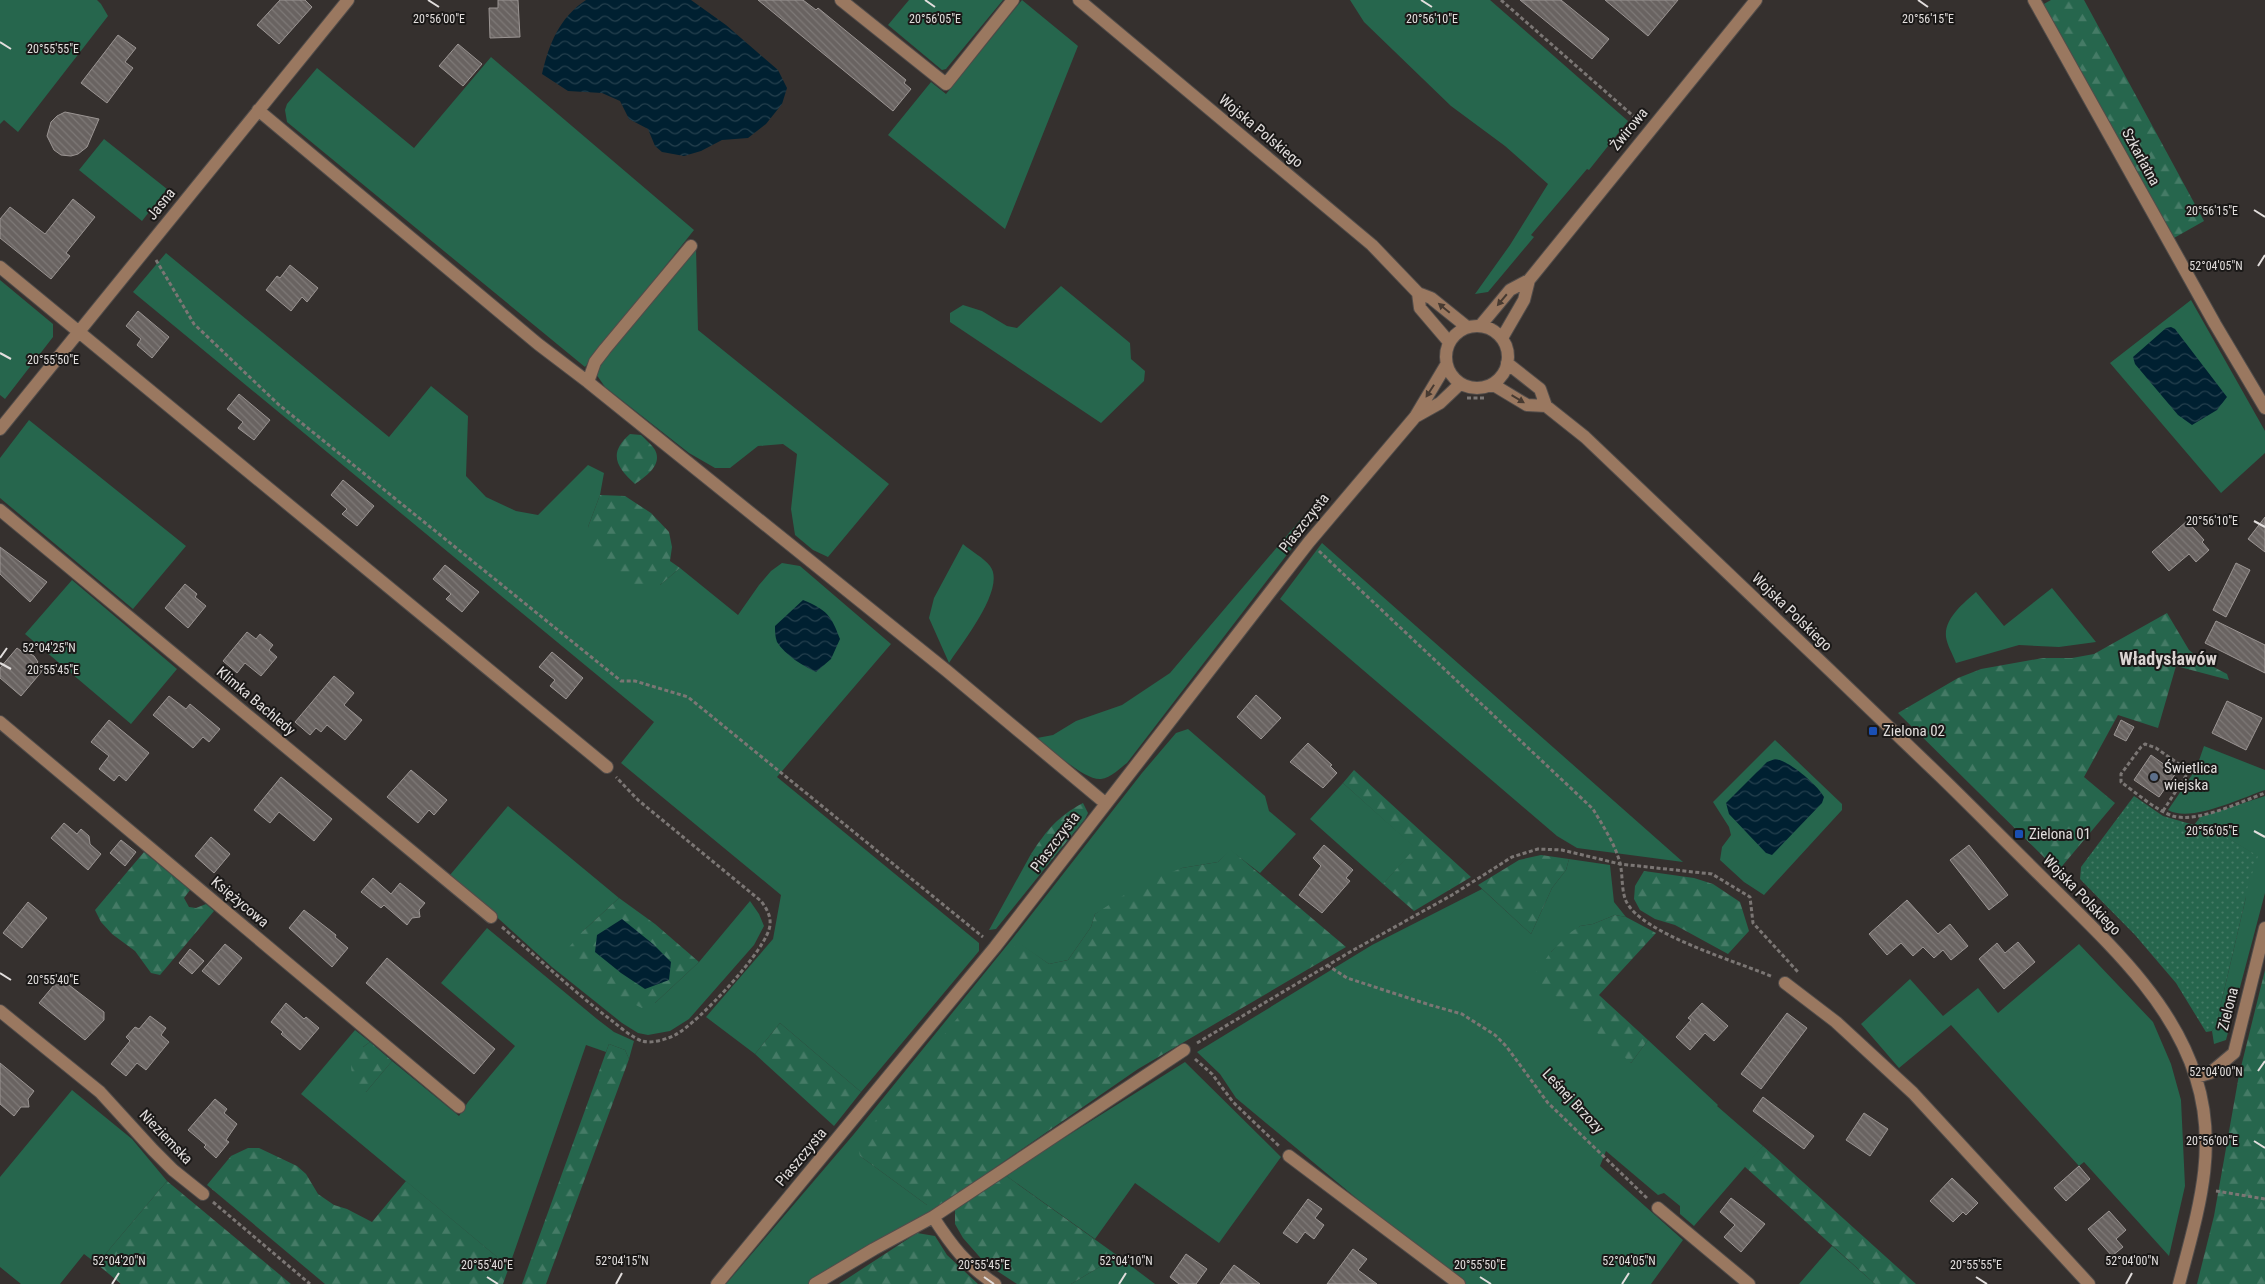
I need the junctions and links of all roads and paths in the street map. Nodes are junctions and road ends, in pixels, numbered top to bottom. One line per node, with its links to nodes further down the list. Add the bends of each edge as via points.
1 (348, 0): 8 (street, Jasna)
2 (841, 0): 3 (street, via 946,84)
3 (1013, 0)
4 (1079, 0): 14 (street, Wojska Polskiego, via 1372,245)
5 (1501, 0): 9 (path)
6 (1756, 0): 9 (street, Żwirowa)
7 (2034, 0): 27 (street, Szkarłatna)
8 (258, 110): 10 (street, Jasna); 21 (street)
9 (1648, 130): 13 (street, Żwirowa)
10 (150, 243): 16 (street, Jasna); 40 (path, via 166,279 194,324 278,404 621,681 636,680 688,697)
11 (691, 246): 21 (street, via 605,349)
12 (0, 267): 16 (street)
13 (1529, 280): 15 (street, Żwirowa, one-way to 15, via 1510,290); 17 (street, Żwirowa, via 1524,300)
14 (1418, 293): 15 (street, Wojska Polskiego, one-way to 14); 18 (street, Wojska Polskiego, via 1420,308)
15 (1473, 326): 17 (street, via 1489,328); 18 (street, via 1454,334)
16 (78, 332): 29 (street, Jasna); 33 (street)
17 (1502, 338): 19 (street, via 1508,352)
18 (1449, 342): 20 (street)
19 (1507, 363): 23 (street, via 1503,374); 26 (street, Wojska Polskiego, via 1540,389)
20 (1446, 365): 22 (street); 28 (street, Piaszczysta, one-way to 28)
21 (588, 382): 35 (street, via 947,671)
22 (1460, 384): 23 (street, via 1479,388); 28 (street, Piaszczysta, via 1440,403)
23 (1492, 384): 26 (street, Wojska Polskiego, one-way to 26, via 1528,405)
24 (1487, 398): 25 (path)
25 (1461, 399)
26 (1546, 406): 46 (street, Wojska Polskiego, via 1585,437 1881,719 2112,949 2169,1019)
27 (2265, 408)
28 (1414, 417): 31 (street, Piaszczysta)
29 (0, 429)
30 (0, 510): 38 (street, Klimka Bachledy)
31 (1309, 542): 35 (street, Piaszczysta); 37 (path, via 1592,809 1610,838)
32 (0, 722): 47 (street, Księżycowa)
33 (607, 767): 38 (path, via 638,800 761,901 769,913 769,932 754,956 697,1020 675,1035 644,1042 595,1009)
34 (2265, 793): 36 (path, via 2197,817 2173,816)
35 (1105, 803): 40 (street, Piaszczysta)
36 (2163, 811): 36 (path, via 2121,782 2120,778 2146,744 2189,771)
37 (1620, 864): 41 (path, via 1562,850 1538,849 1512,857 1452,895); 42 (path, via 1712,874 1750,897 1753,923); 43 (path, via 1626,901 1639,918)
38 (491, 917)
39 (2265, 928): 46 (street, Zielona, via 2234,1053 2210,1073)
40 (995, 947): 55 (street, Piaszczysta)
41 (1327, 965): 45 (path); 52 (path, Leśnej Brzozy, via 1348,978 1462,1014 1495,1035 1548,1103)
42 (1803, 977)
43 (1785, 983): 60 (street, via 1836,1022 1913,1092)
44 (0, 1011): 50 (street, Nieziemska, via 100,1092 167,1163)
45 (1184, 1050): 48 (path, via 1212,1074 1232,1102); 53 (street)
46 (2196, 1077): 49 (street, Wojska Polskiego, via 2206,1136)
47 (459, 1107)
48 (1289, 1156): 58 (street)
49 (2203, 1189): 51 (path); 61 (street, Wojska Polskiego)
50 (203, 1194): 54 (path)
51 (2265, 1199)
52 (1658, 1208): 59 (street)
53 (933, 1217): 56 (street); 57 (street, via 952,1247 975,1271)
54 (310, 1284)
55 (717, 1284)
56 (815, 1284)
57 (995, 1284)
58 (1459, 1284)
59 (1749, 1284)
60 (2089, 1284)
61 (2179, 1284)

